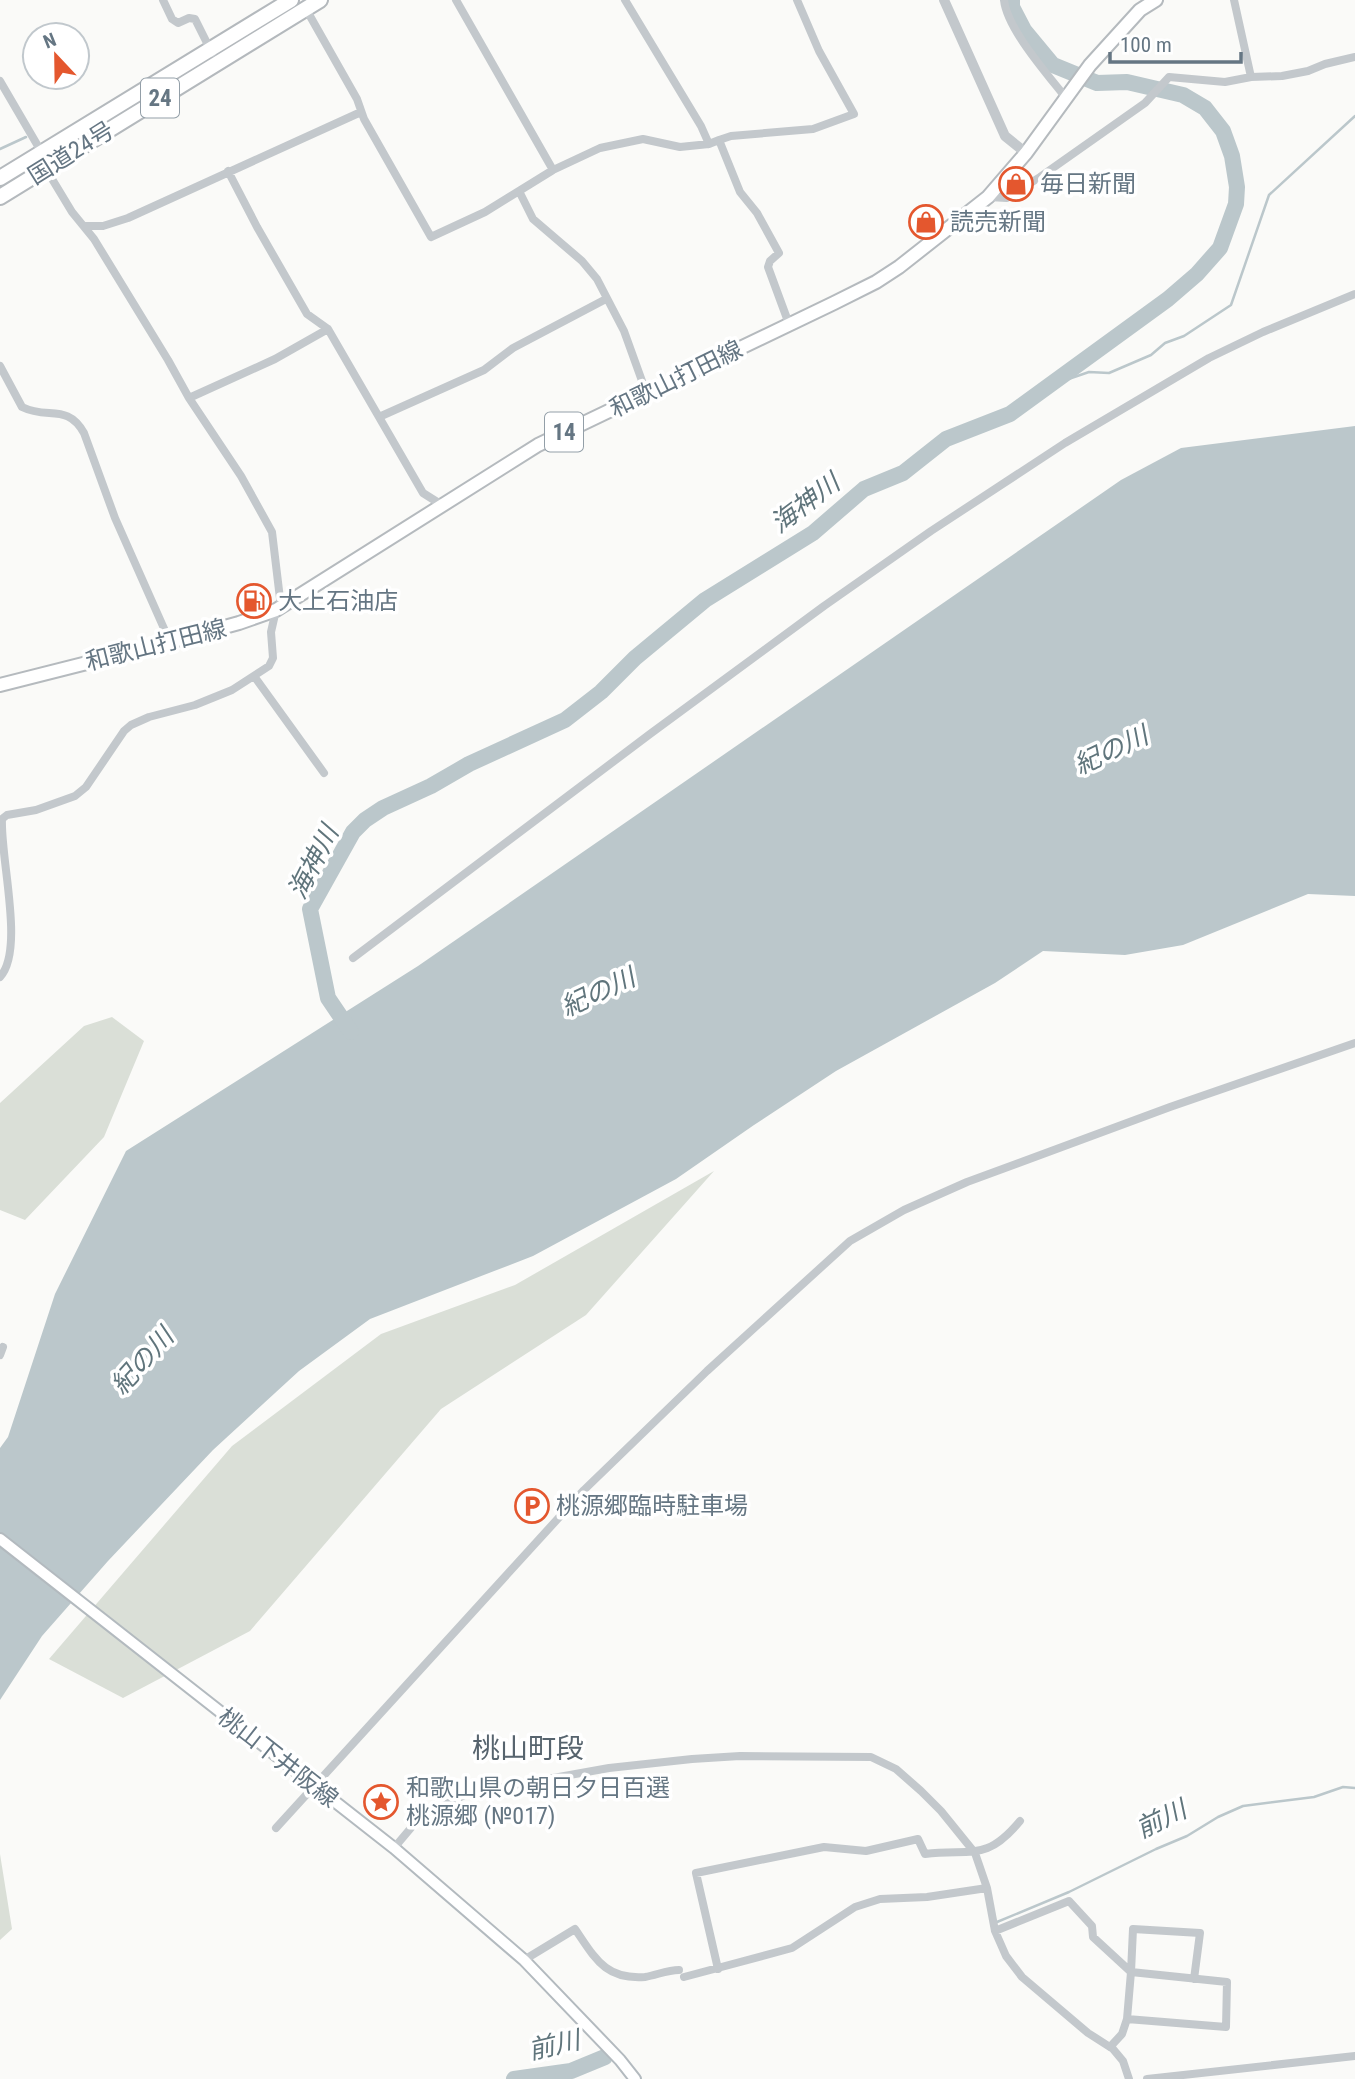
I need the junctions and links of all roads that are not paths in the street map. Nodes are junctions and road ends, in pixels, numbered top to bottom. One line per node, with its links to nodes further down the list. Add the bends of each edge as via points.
1 (163, 0): 12 (street, via 178,23 195,19)
2 (290, 0): 12 (highway, 国道24号 / 24)
3 (320, 0): 11 (highway, 国道24号 / 24)
4 (456, 0): 23 (street)
5 (625, 0): 19 (street)
6 (797, 0): 18 (street, via 854,114 813,129)
7 (944, 0): 20 (street, via 1005,136)
8 (1004, 0): 16 (street, via 1005,10 1030,52)
9 (1156, 0): 16 (main road, 和歌山打田線 / 14, via 1140,10)
10 (1234, 0): 14 (street)
11 (306, 9): 12 (highway, 国道24号 / 24); 17 (street)
12 (214, 56): 21 (highway, 国道24号 / 24); 22 (highway, 国道24号 / 24)
13 (1355, 57): 14 (street, via 1295,74)
14 (1251, 77): 28 (street, via 1224,82 1169,77 1145,103 1013,195)
15 (0, 81): 21 (street)
16 (1070, 93): 20 (main road, 和歌山打田線 / 14)
17 (361, 112): 24 (street); 26 (street, via 432,237)
18 (719, 139): 19 (street); 32 (street, via 740,192 779,253 768,267)
19 (709, 144): 23 (street, via 680,147 643,139 600,148)
20 (1026, 152): 28 (main road, 和歌山打田線 / 14)
21 (42, 153): 22 (street); 25 (highway, 国道24号 / 24)
22 (46, 169): 27 (highway, 国道24号 / 24); 29 (street)
23 (553, 170): 26 (street)
24 (228, 171): 29 (street, via 128,218); 33 (street, via 307,314)
25 (0, 178)
26 (519, 191): 31 (street, via 533,219 582,261)
27 (0, 197)
28 (988, 197): 32 (main road, 和歌山打田線 / 14, via 888,274)
29 (85, 226): 36 (street)
30 (1355, 294): 44 (street, via 1209,358 1065,443 943,523 769,646)
31 (606, 299): 35 (street, via 624,331); 37 (street, via 513,348 484,370)
32 (789, 324): 35 (main road, 和歌山打田線 / 14)
33 (328, 329): 36 (street); 37 (street)
34 (0, 366): 40 (street, via 22,407 68,415 78,422)
35 (646, 392): 38 (main road, 和歌山打田線 / 14, via 538,445)
36 (189, 398): 39 (street, via 272,532)
37 (379, 417): 38 (street, via 423,493)
38 (442, 505): 39 (main road, 和歌山打田線 / 14)
39 (279, 608): 40 (main road, 和歌山打田線 / 14); 41 (street, via 271,632 273,658)
40 (170, 642): 42 (main road, 和歌山打田線 / 14)
41 (254, 676): 43 (street); 45 (street, via 195,705 131,725 75,796 2,820 9,965)
42 (0, 684)
43 (324, 773)
44 (353, 958)
45 (0, 977)
46 (1355, 1043): 48 (street, via 967,1181 850,1241 584,1490)
47 (0, 1539): 48 (main road, 桃山下井阪線)
48 (312, 1785): 50 (street); 51 (main road, 桃山下井阪線)
49 (1020, 1821): 52 (street, via 1003,1841)
50 (276, 1828)
51 (394, 1848): 52 (street, via 421,1816 469,1793 609,1768 740,1756 871,1757 896,1769 921,1791); 55 (main road, 桃山下井阪線)
52 (975, 1853): 53 (street); 56 (street, via 925,1854 918,1839 866,1851 824,1847 696,1873)
53 (987, 1888): 54 (street); 56 (street, via 880,1899 855,1908 792,1948)
54 (995, 1931): 57 (street, via 1069,1901 1092,1926 1093,1937); 60 (street, via 1022,1977)
55 (524, 1960): 56 (street, via 575,1929 606,1970 616,1974 642,1977); 62 (main road, 桃山下井阪線)
56 (718, 1969)
57 (1130, 1972): 58 (street); 58 (street, via 1133,1929 1200,1933); 59 (street)
58 (1194, 1979): 59 (street, via 1227,1982 1226,2027)
59 (1127, 2019): 60 (street, via 1122,2034)
60 (1110, 2047): 63 (street, via 1123,2061)
61 (1355, 2056): 64 (street)
62 (635, 2079)
63 (1129, 2079)
64 (1147, 2079)

